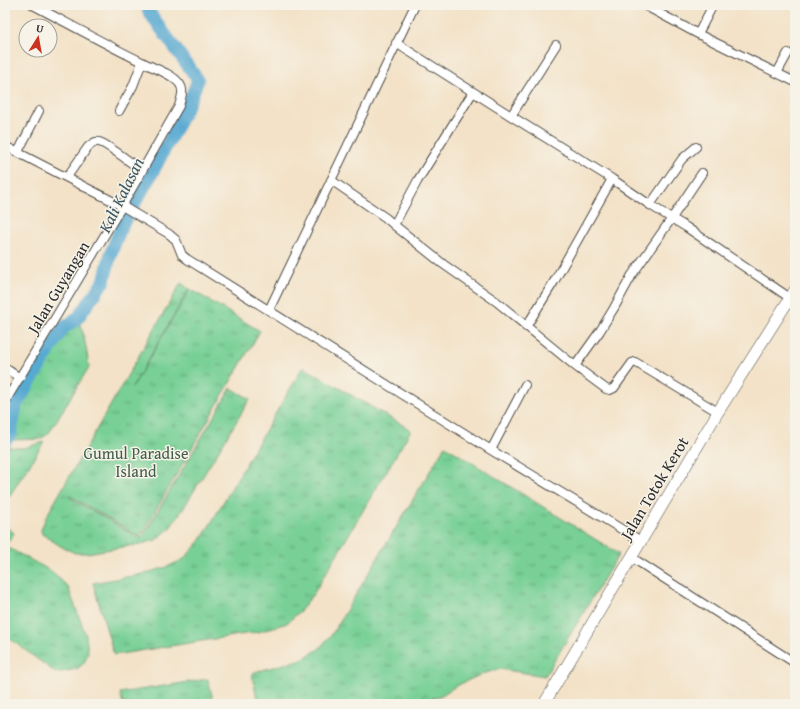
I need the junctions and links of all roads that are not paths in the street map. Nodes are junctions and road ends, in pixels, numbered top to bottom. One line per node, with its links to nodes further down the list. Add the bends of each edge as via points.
1 (33, 5): 9 (street)
2 (415, 5): 6 (street)
3 (644, 5): 5 (street)
4 (714, 5): 5 (street)
5 (698, 34): 10 (street)
6 (396, 43): 12 (street); 23 (street)
7 (556, 45): 15 (street)
8 (788, 54): 10 (street)
9 (142, 62): 14 (street, via 133,86); 19 (street, Jalan Guyangan, via 174,78 183,92 179,106)
10 (777, 73): 11 (street)
11 (795, 82)
12 (474, 92): 15 (street); 27 (street, via 418,180)
13 (39, 111): 18 (street)
14 (119, 111)
15 (510, 116): 22 (street)
16 (5, 146): 18 (street)
17 (696, 147): 24 (street, via 677,165)
18 (18, 152): 21 (street)
19 (142, 171): 21 (street, via 103,143 95,142 88,147); 25 (street, Jalan Guyangan)
20 (702, 173): 26 (street)
21 (67, 177): 25 (street)
22 (612, 179): 24 (street); 30 (street)
23 (331, 180): 27 (street); 29 (street)
24 (650, 205): 26 (street)
25 (124, 207): 29 (street, via 169,234 176,240 187,259); 33 (street, Jalan Guyangan)
26 (672, 218): 28 (street); 31 (street, via 632,275 600,331)
27 (394, 224): 30 (street)
28 (793, 294): 36 (main road, Jalan Totok Kerot)
29 (269, 310): 37 (street)
30 (526, 327): 31 (street)
31 (575, 366): 36 (street, via 610,390 635,362)
32 (5, 368): 33 (street)
33 (20, 378): 35 (street, Jalan Guyangan)
34 (525, 386): 37 (street)
35 (5, 402)
36 (718, 412): 38 (main road, Jalan Totok Kerot)
37 (491, 450): 38 (street)
38 (641, 541): 39 (main road, Jalan Totok Kerot)
39 (631, 558): 40 (street); 41 (main road, Jalan Totok Kerot)
40 (795, 663)
41 (544, 704)

